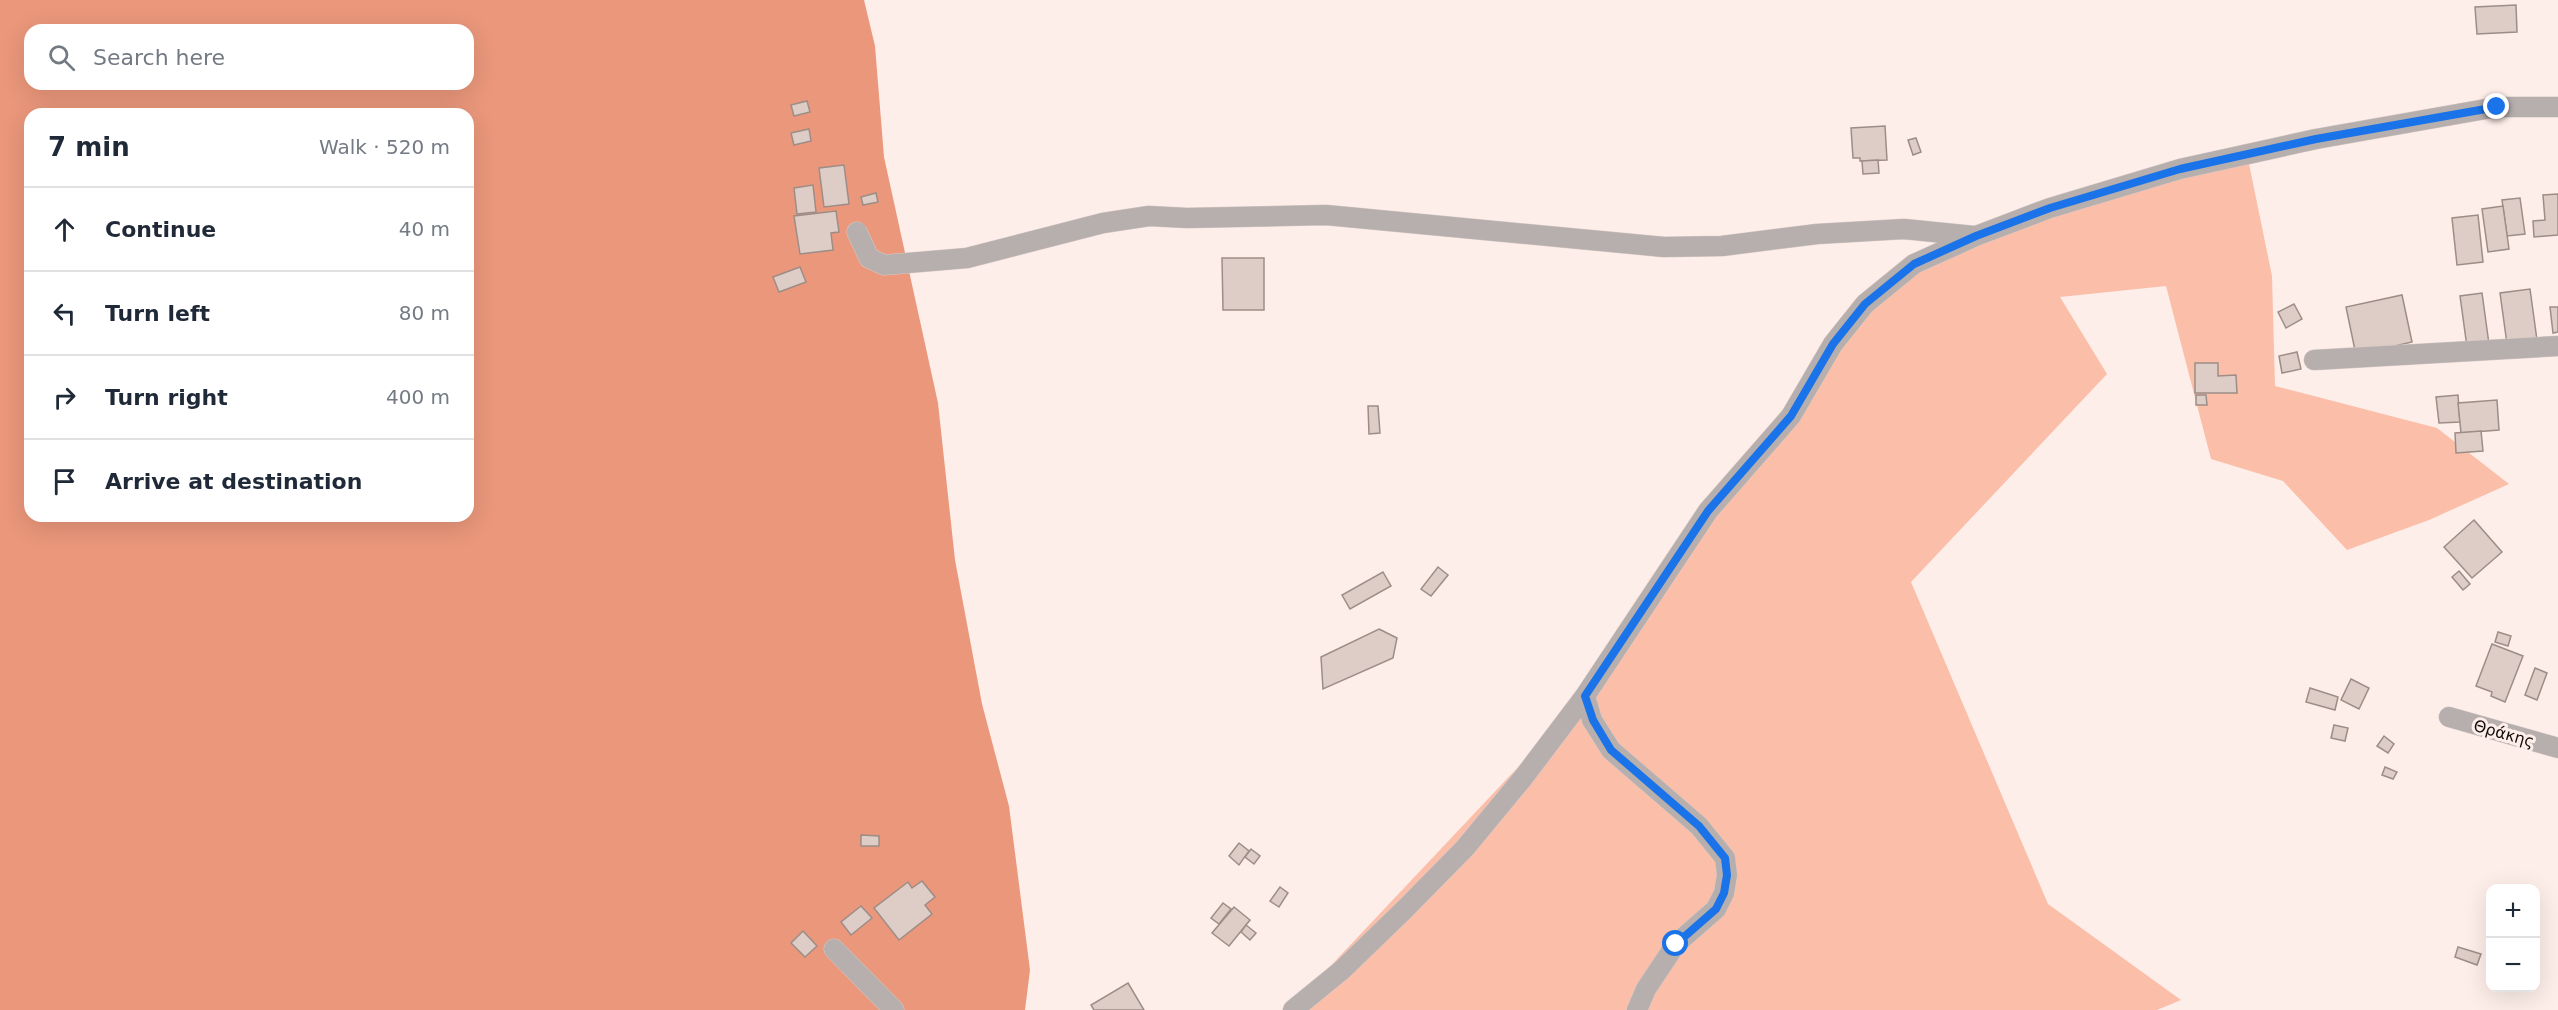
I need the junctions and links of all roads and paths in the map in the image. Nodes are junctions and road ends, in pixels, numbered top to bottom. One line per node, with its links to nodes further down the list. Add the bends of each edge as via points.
1 (2558, 107): 3 (street, via 2497,107 2316,139 2180,169 2050,208)
2 (857, 232): 3 (street, via 869,258 884,265 967,258 1103,223 1149,216 1326,215 1664,247 1722,246 1817,234 1904,229)
3 (1976, 236): 6 (street, via 1914,264 1865,304 1833,344 1791,416 1708,511)
4 (2558, 346): 5 (street)
5 (2314, 360)
6 (1585, 696): 11 (street, via 1465,848 1342,970); 12 (street, via 1593,720 1611,750 1699,826 1725,858 1724,893 1716,909 1676,944)
7 (2449, 717): 8 (street, Θράκης)
8 (2558, 748)
9 (834, 949): 10 (street)
10 (894, 1010)
11 (1293, 1010)
12 (1637, 1010)

